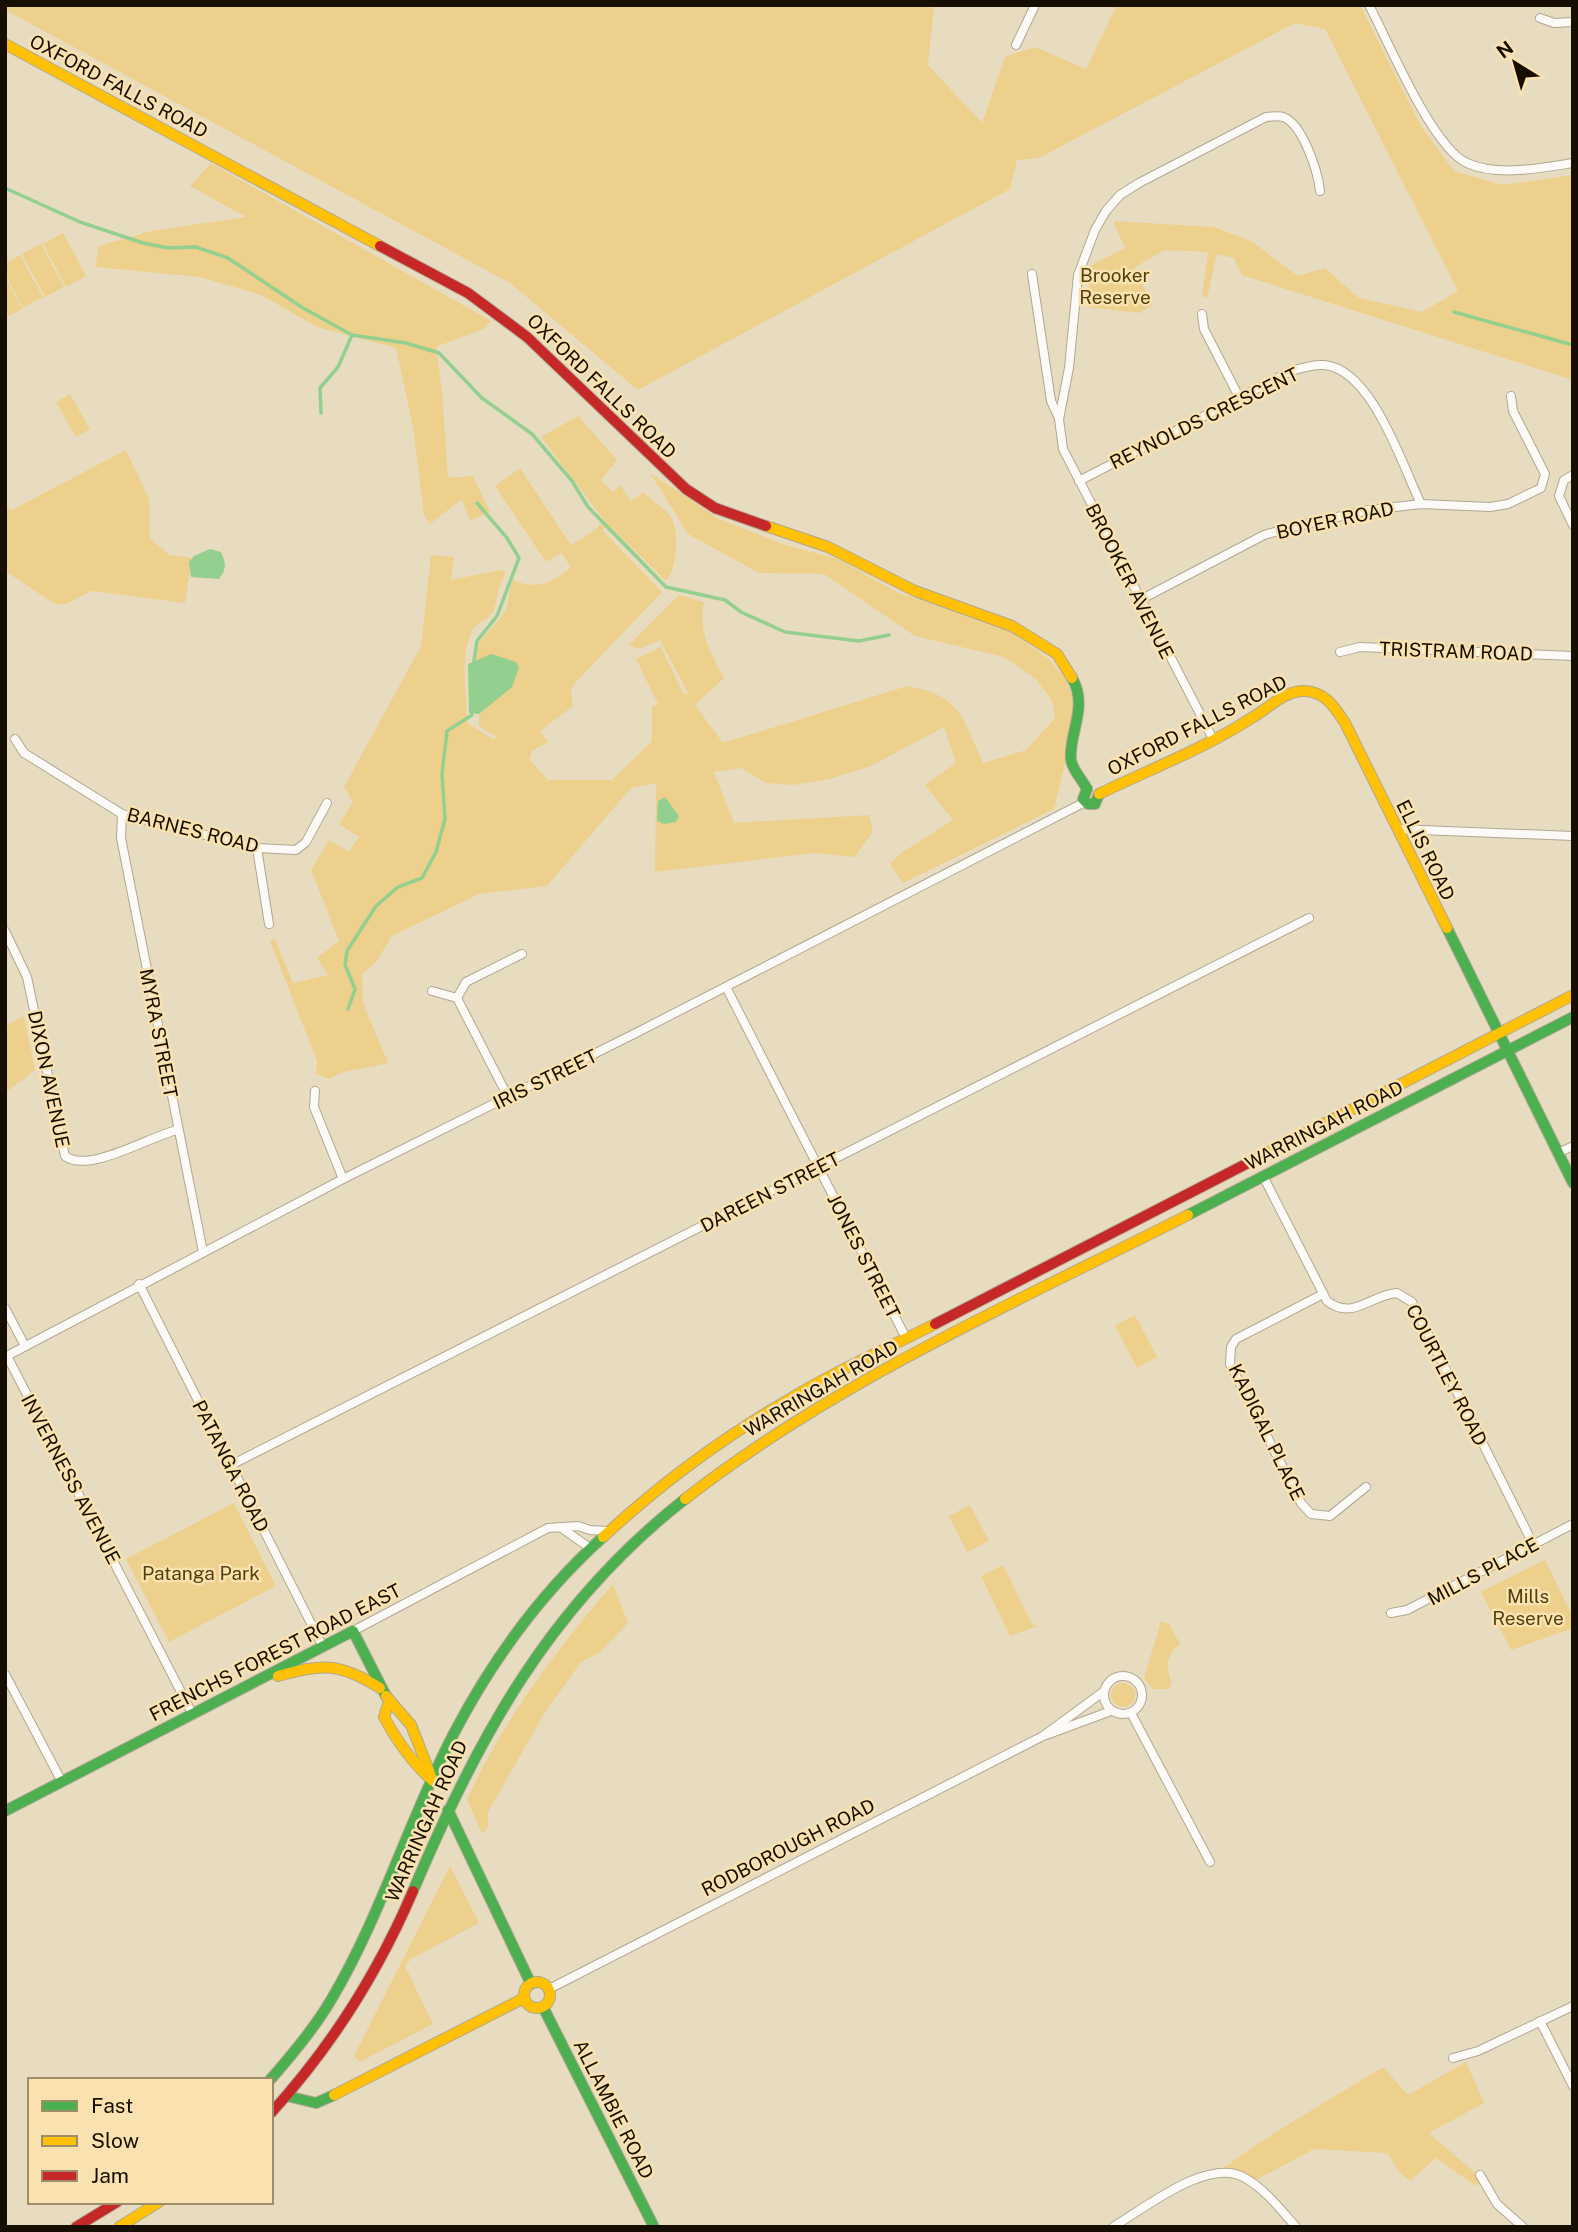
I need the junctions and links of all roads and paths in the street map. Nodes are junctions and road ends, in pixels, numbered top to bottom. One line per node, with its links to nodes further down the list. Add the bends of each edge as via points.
1 (1035, 5): 6 (street)
2 (1369, 5): 7 (street, via 1432,126 1466,163 1499,169)
3 (1540, 18): 4 (street)
4 (1573, 22)
5 (5, 44): 24 (main road, OXFORD FALLS ROAD, via 468,293 527,337 657,464 715,508 806,538 915,591 996,619 1044,643 1067,666 1077,687 1079,711 1071,760)
6 (1016, 45)
7 (1573, 163)
8 (1320, 191): 13 (street, BROOKER AVENUE, via 1318,169 1291,121 1280,116 1266,117 1120,195 1095,230 1078,275)
9 (1032, 274): 13 (street, BROOKER AVENUE, via 1051,401)
10 (1202, 314): 12 (street)
11 (1511, 396): 16 (street, BOYER ROAD, via 1513,411 1545,474 1541,488 1490,507)
12 (1239, 397): 15 (street, REYNOLDS CRESCENT); 16 (street, REYNOLDS CRESCENT, via 1291,371 1312,366 1346,373 1370,398)
13 (1059, 419): 15 (street, BROOKER AVENUE, via 1063,449)
14 (1573, 475): 17 (street, via 1559,488)
15 (1079, 481): 18 (street, BROOKER AVENUE)
16 (1421, 504): 18 (street, BOYER ROAD, via 1369,510 1264,536)
17 (1573, 525)
18 (1140, 600): 23 (street, BROOKER AVENUE)
19 (1340, 652): 20 (street, TRISTRAM ROAD, via 1360,647)
20 (1573, 656)
21 (1312, 692): 23 (main road, OXFORD FALLS ROAD, via 1288,694); 29 (main road, ELLIS ROAD, via 1328,700 1340,716)
22 (15, 738): 28 (street, BARNES ROAD, via 24,753)
23 (1213, 739): 25 (main road, OXFORD FALLS ROAD)
24 (1087, 789): 25 (main road); 26 (main road)
25 (1099, 794): 26 (main road, via 1095,804)
26 (1085, 802): 36 (street, IRIS STREET)
27 (327, 803): 31 (street, BARNES ROAD, via 306,842 296,850)
28 (122, 814): 31 (street, BARNES ROAD); 45 (street, MYRA STREET, via 121,838)
29 (1397, 829): 30 (street); 41 (main road, ELLIS ROAD)
30 (1573, 835)
31 (257, 848): 33 (street)
32 (1309, 918): 48 (street, DAREEN STREET)
33 (269, 924)
34 (5, 931): 45 (street, DIXON AVENUE, via 27,977 65,1156 78,1161 126,1151)
35 (522, 954): 39 (street, via 466,982)
36 (726, 987): 44 (street, IRIS STREET); 48 (street, JONES STREET)
37 (432, 992): 39 (street)
38 (1573, 995): 41 (main road, WARRINGAH ROAD)
39 (457, 998): 44 (street)
40 (1573, 1017): 42 (main road, WARRINGAH ROAD)
41 (1497, 1034): 42 (main road, ELLIS ROAD); 56 (main road, WARRINGAH ROAD)
42 (1507, 1050): 47 (main road, ELLIS ROAD); 49 (main road, WARRINGAH ROAD)
43 (315, 1091): 50 (street, via 314,1107)
44 (508, 1097): 50 (street, IRIS STREET)
45 (177, 1130): 52 (street, MYRA STREET)
46 (1573, 1146): 47 (street)
47 (1558, 1153): 51 (main road, ELLIS ROAD)
48 (818, 1167): 56 (street, JONES STREET); 59 (street, DAREEN STREET)
49 (1263, 1176): 54 (street); 79 (main road, WARRINGAH ROAD, via 822,1404 716,1472 631,1546 563,1621)
50 (343, 1180): 52 (street, IRIS STREET)
51 (1573, 1184)
52 (203, 1252): 53 (street, IRIS STREET)
53 (139, 1284): 57 (street, IRIS STREET); 59 (street, PATANGA ROAD)
54 (1323, 1294): 60 (street, KADIGAL PLACE, via 1236,1339 1230,1364 1301,1503 1311,1514 1330,1516); 64 (street, COURTLEY ROAD, via 1341,1310 1352,1310 1388,1293 1404,1295 1412,1302)
55 (5, 1308): 57 (street)
56 (906, 1338): 63 (main road, WARRINGAH ROAD, via 729,1434)
57 (25, 1346): 58 (street, IRIS STREET)
58 (6, 1356): 76 (street, INVERNESS AVENUE)
59 (231, 1465): 68 (street, PATANGA ROAD)
60 (1366, 1487)
61 (1573, 1524): 64 (street, MILLS PLACE)
62 (561, 1527): 63 (street, FRENCHS FOREST ROAD EAST); 65 (street); 67 (street, FRENCHS FOREST ROAD EAST, via 531,1535)
63 (608, 1531): 65 (main road, WARRINGAH ROAD)
64 (1533, 1544): 66 (street, MILLS PLACE, via 1407,1610)
65 (590, 1549): 79 (main road, WARRINGAH ROAD, via 532,1614 453,1735)
66 (1391, 1613)
67 (353, 1632): 68 (main road, FRENCHS FOREST ROAD EAST); 71 (main road)
68 (323, 1647): 70 (main road, FRENCHS FOREST ROAD EAST)
69 (5, 1674): 78 (street)
70 (251, 1685): 71 (main road, via 333,1664); 76 (main road, FRENCHS FOREST ROAD EAST)
71 (382, 1689): 73 (main road)
72 (1103, 1692): 74 (street); 75 (street, via 1116,1677 1132,1678 1142,1696); 77 (street, RODBOROUGH ROAD)
73 (389, 1701): 79 (main road, via 398,1706 424,1752); 79 (main road, via 384,1717 395,1738)
74 (1111, 1711): 75 (street); 77 (street, RODBOROUGH ROAD)
75 (1131, 1713): 81 (street)
76 (193, 1715): 78 (main road, FRENCHS FOREST ROAD EAST)
77 (1043, 1736): 83 (street, RODBOROUGH ROAD)
78 (62, 1782): 80 (main road, FRENCHS FOREST ROAD EAST)
79 (440, 1796): 82 (main road); 89 (main road, WARRINGAH ROAD, via 355,1958 307,2034); 91 (main road, WARRINGAH ROAD, via 370,1982 330,2044)
80 (5, 1811)
81 (1210, 1862)
82 (531, 1983): 83 (main road); 84 (main road)
83 (549, 1989): 86 (main road, via 549,2001)
84 (524, 1998): 86 (main road, via 532,2007); 91 (main road, via 316,2103)
85 (1573, 2006): 87 (street)
86 (543, 2007): 98 (main road, ALLAMBIE ROAD)
87 (1540, 2021): 88 (street, via 1478,2052); 90 (street)
88 (1453, 2058)
89 (272, 2078)
90 (1573, 2085)
91 (286, 2096): 92 (main road, WARRINGAH ROAD)
92 (273, 2111)
93 (1480, 2175): 101 (street, via 1497,2204)
94 (114, 2204): 96 (main road)
95 (156, 2204): 97 (main road)
96 (76, 2227)
97 (119, 2227)
98 (654, 2227)
99 (1113, 2227): 100 (street, via 1210,2172 1242,2175 1264,2190)
100 (1296, 2227)
101 (1523, 2227)

